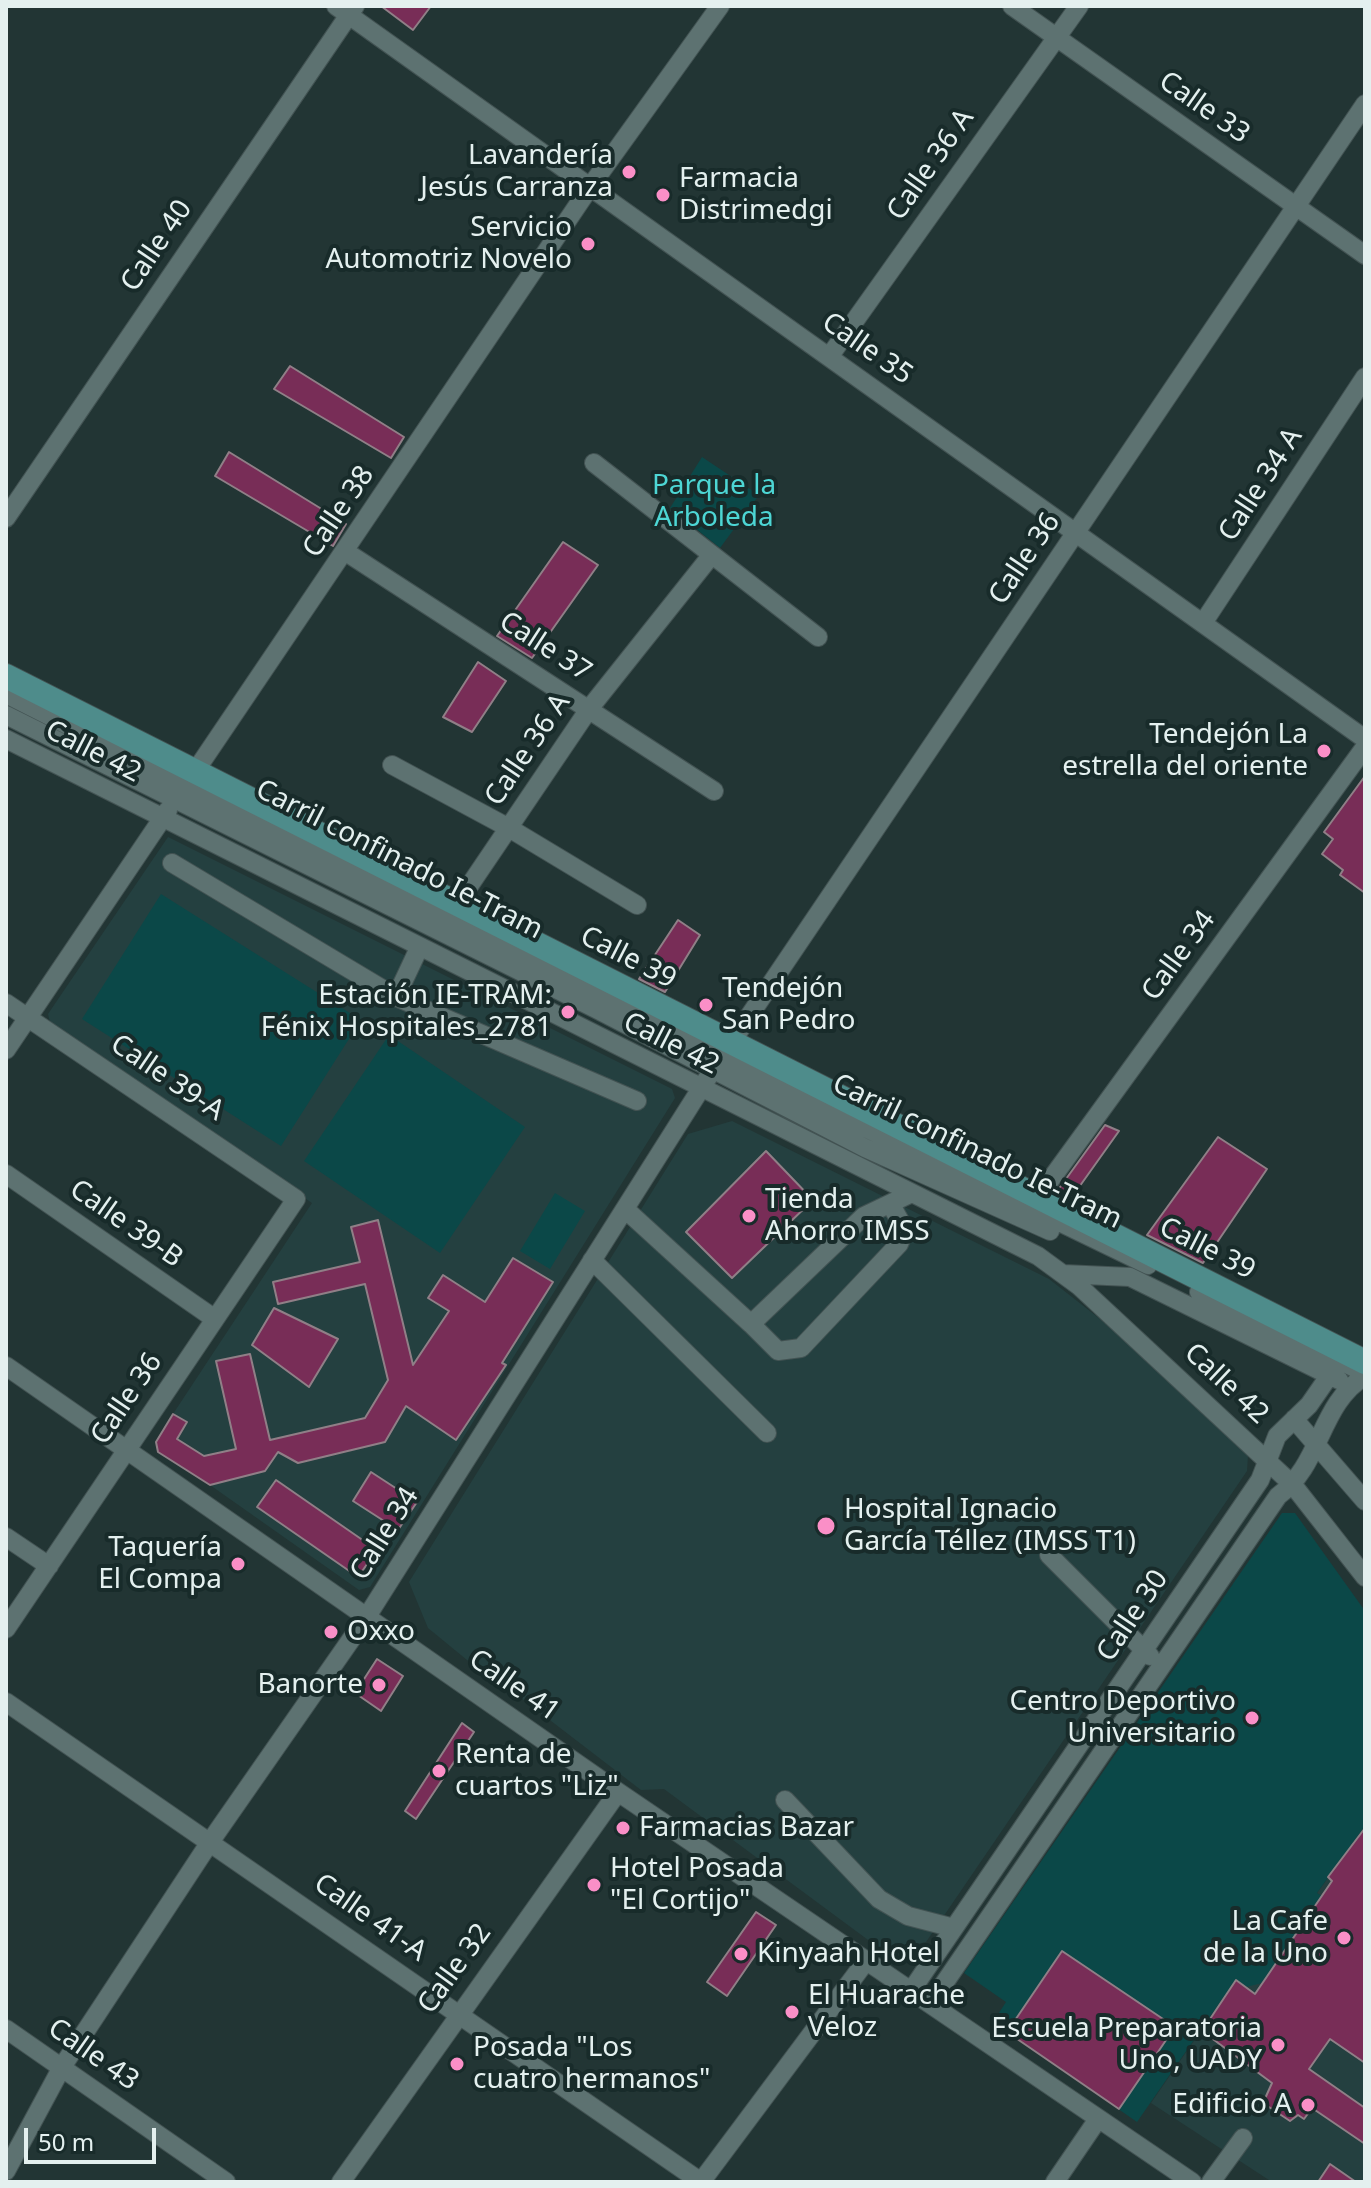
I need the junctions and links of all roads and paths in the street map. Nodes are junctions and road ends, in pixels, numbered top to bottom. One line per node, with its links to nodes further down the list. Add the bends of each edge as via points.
1 (720, 6): 7 (street, Calle 38)
2 (1012, 6): 5 (street, Calle 33)
3 (1079, 6): 5 (street, Calle 36 A)
4 (347, 9): 7 (street, Calle 35); 13 (street, Calle 40)
5 (1056, 37): 8 (street, Calle 33); 10 (street, Calle 36 A)
6 (1365, 104): 8 (street, Calle 36)
7 (590, 187): 10 (street, Calle 35); 15 (street, Calle 38)
8 (1296, 206): 9 (street, Calle 33); 14 (street, Calle 36)
9 (1365, 255)
10 (829, 357): 14 (street, Calle 35)
11 (1365, 377): 17 (street, Calle 34 A)
12 (594, 463): 16 (street)
13 (6, 518)
14 (1076, 533): 17 (street, Calle 35); 39 (street, Calle 36)
15 (346, 552): 21 (street, Calle 37); 27 (street, Calle 38)
16 (710, 557): 18 (street); 21 (street, Calle 36 A)
17 (1203, 623): 24 (street, Calle 35)
18 (818, 637)
19 (6, 676): 27 (main road, Calle 39)
20 (6, 694): 27 (street, Carril confinado Ie-Tram)
21 (589, 709): 28 (street, Calle 37); 30 (street, Calle 36 A)
22 (6, 715): 27 (street, Carril confinado Ie-Tram)
23 (6, 739): 29 (street, Calle 42)
24 (1365, 739)
25 (1365, 747): 44 (street, Calle 34)
26 (392, 765): 30 (street)
27 (186, 785): 29 (street, Calle 38); 32 (main road, Calle 39); 39 (street, Carril confinado Ie-Tram)
28 (714, 791)
29 (162, 819): 34 (street, Calle 42); 37 (street, Calle 38)
30 (509, 828): 32 (street, Calle 36 A); 33 (street)
31 (172, 863): 35 (street)
32 (457, 904): 39 (main road, Calle 39)
33 (637, 905)
34 (419, 948): 35 (street); 40 (street, Calle 42)
35 (396, 997): 41 (street)
36 (6, 1003): 37 (street, Calle 39-A)
37 (28, 1018): 38 (street, Calle 38); 45 (street, Calle 39-A)
38 (6, 1050)
39 (722, 1058): 40 (street, Calle 34); 44 (main road, Calle 39); 52 (street, Carril confinado Ie-Tram)
40 (701, 1090): 43 (street, Calle 42); 47 (street, Calle 34)
41 (637, 1101)
42 (6, 1174): 50 (street, Calle 39-B)
43 (912, 1193): 46 (street); 49 (street, Calle 42, via 1038,1256)
44 (1038, 1197): 52 (main road, Calle 39)
45 (296, 1199): 50 (street, Calle 36)
46 (891, 1205): 51 (street, via 864,1216); 51 (street, via 905,1230 899,1244 801,1348 778,1351)
47 (625, 1209): 48 (street, Calle 34); 51 (street)
48 (592, 1260): 56 (street); 66 (street, Calle 34)
49 (1063, 1274): 52 (street, via 1130,1277); 59 (street, Calle 42)
50 (215, 1319): 57 (street, Calle 36)
51 (751, 1324)
52 (1335, 1357): 54 (street, Calle 39); 55 (street, Calle 30, via 1309,1405)
53 (6, 1366): 57 (street, Calle 41)
54 (1362, 1380): 58 (street, Calle 30, via 1330,1415)
55 (1294, 1419): 58 (street); 59 (street, Calle 30, via 1277,1436)
56 (767, 1433)
57 (128, 1448): 64 (street, Calle 36); 66 (street, Calle 41)
58 (1317, 1448): 60 (street, Calle 30); 61 (street)
59 (1267, 1462): 60 (street); 68 (street, Calle 30)
60 (1293, 1485): 65 (street); 69 (street, Calle 30, via 1278,1496)
61 (1365, 1501)
62 (6, 1537): 64 (street)
63 (1049, 1555): 68 (street)
64 (49, 1566): 67 (street, Calle 36)
65 (1365, 1577)
66 (366, 1618): 71 (street, Calle 41); 73 (street, Calle 34)
67 (6, 1629)
68 (1144, 1650): 69 (street); 74 (street, Calle 30)
69 (1161, 1666): 77 (street, Calle 30)
70 (6, 1702): 73 (street, Calle 41-A)
71 (618, 1792): 75 (street, Calle 41); 78 (street, Calle 32)
72 (785, 1800): 74 (street, via 879,1899 908,1916)
73 (210, 1842): 78 (street, Calle 41-A); 80 (street, Calle 34)
74 (954, 1928): 76 (street, Calle 30)
75 (866, 1961): 76 (street, Calle 41); 86 (street)
76 (911, 1991): 77 (street, Calle 41)
77 (930, 2004): 81 (street, Calle 41)
78 (458, 2013): 85 (street, Calle 32); 86 (street, Calle 41-A)
79 (6, 2029): 80 (street, Calle 43)
80 (62, 2067): 83 (street, Calle 34); 84 (street, Calle 43)
81 (1098, 2119): 87 (street); 88 (street, Calle 41)
82 (1243, 2138): 89 (street)
83 (6, 2171)
84 (226, 2182)
85 (341, 2182)
86 (701, 2182)
87 (1055, 2182)
88 (1192, 2182)
89 (1211, 2182)

